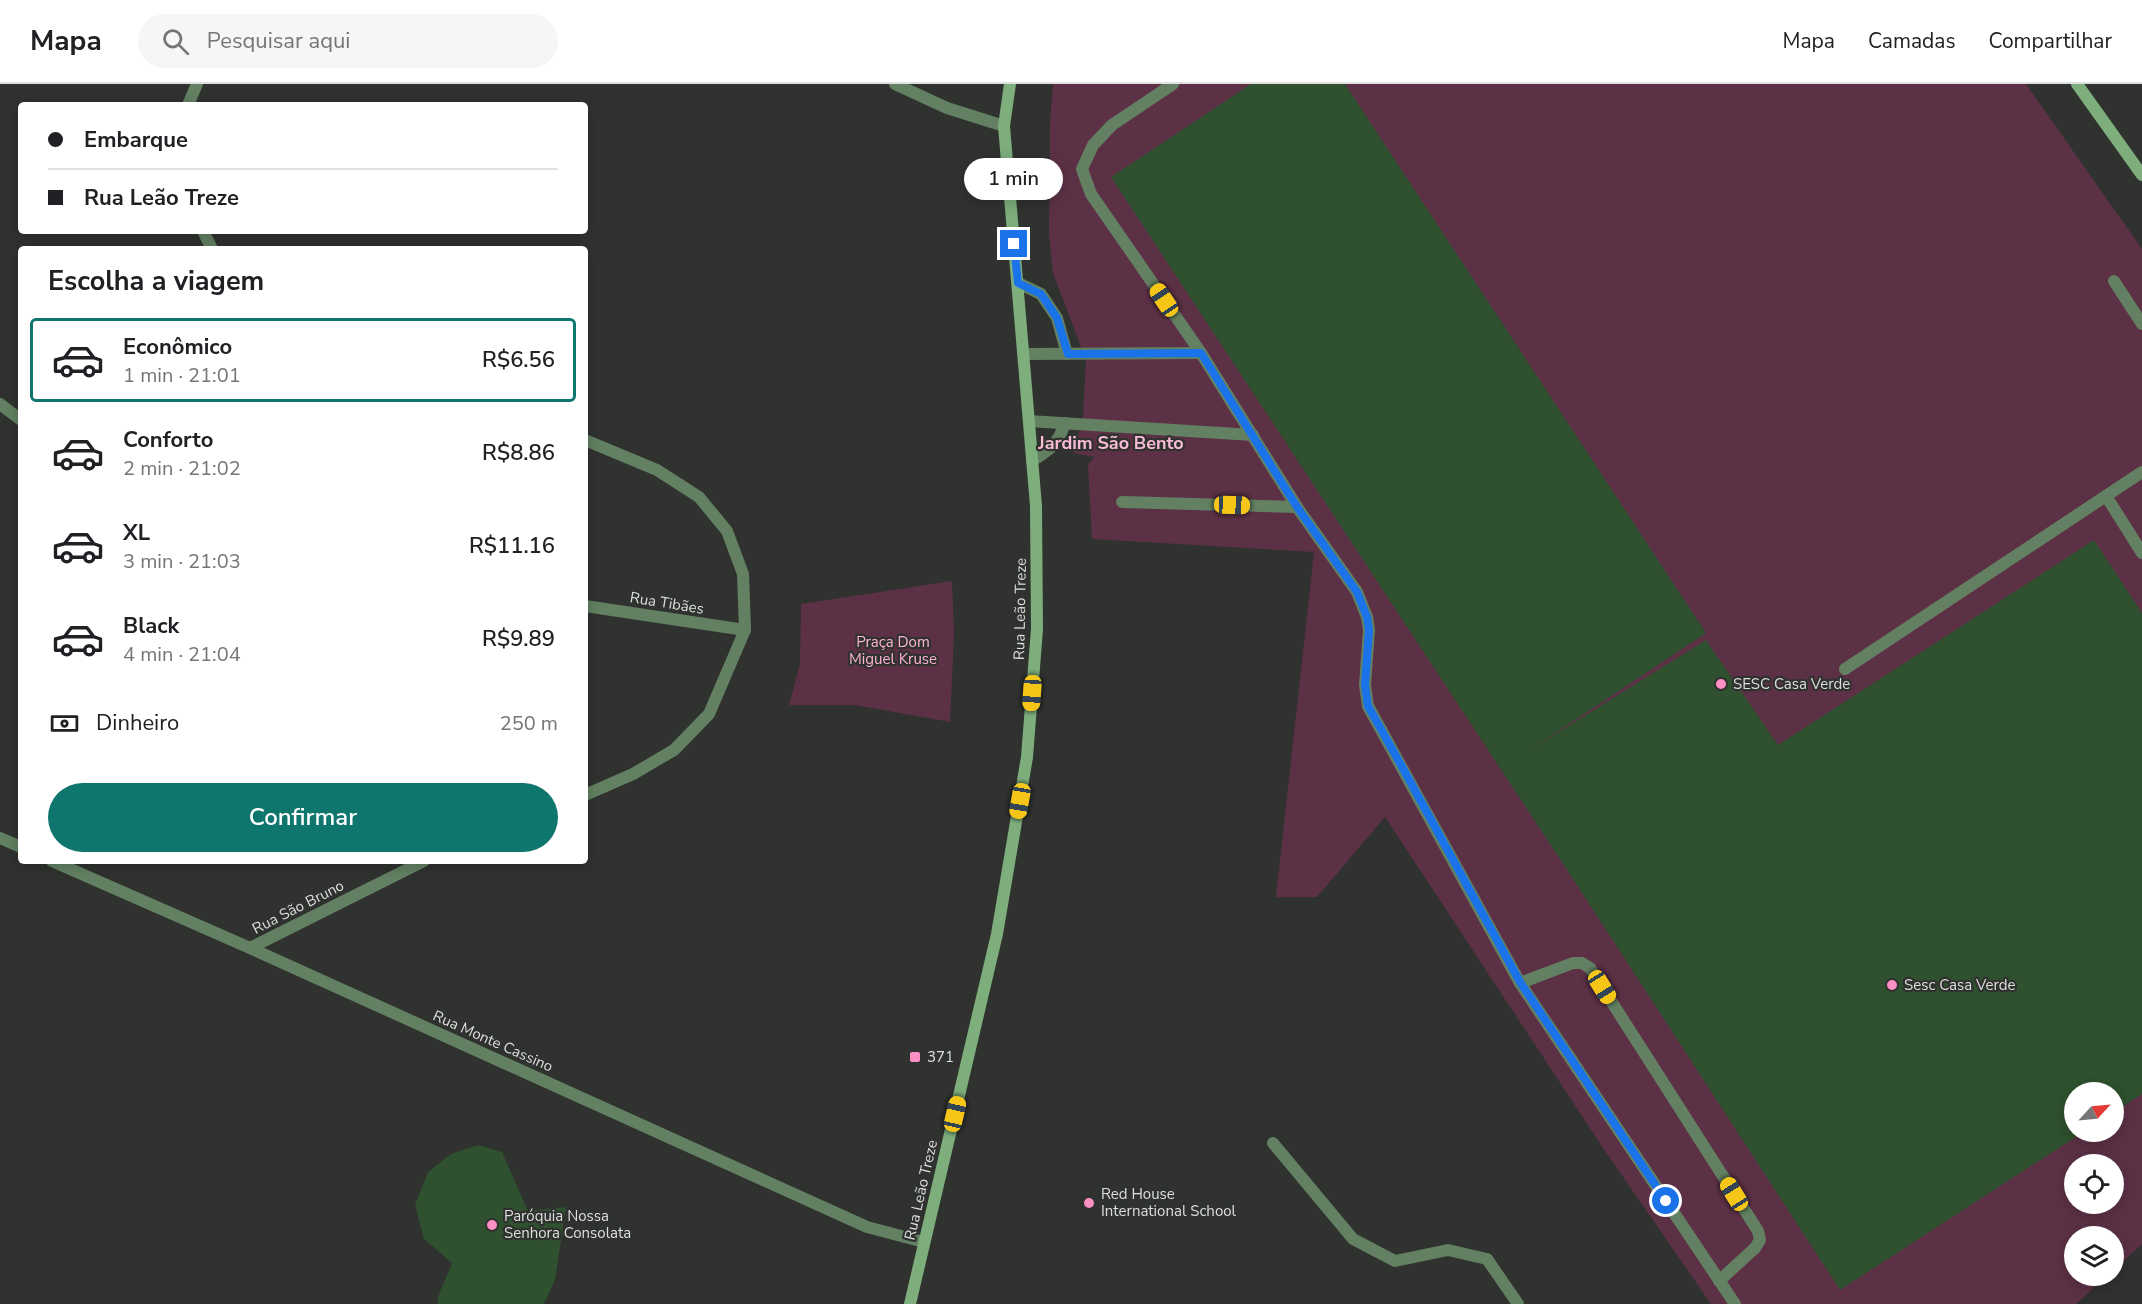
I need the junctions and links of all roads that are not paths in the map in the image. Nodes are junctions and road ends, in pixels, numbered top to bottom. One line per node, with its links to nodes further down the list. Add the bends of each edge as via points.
1 (197, 84): 6 (street)
2 (895, 84): 7 (street, via 947,108)
3 (1010, 84): 7 (main road, Rua Leão Treze)
4 (1173, 84): 12 (street, via 1112,125 1093,145 1082,169 1091,194)
5 (2077, 84): 8 (main road)
6 (189, 102)
7 (1004, 126): 10 (main road, Rua Leão Treze)
8 (2142, 175)
9 (2114, 281): 11 (street)
10 (1018, 283): 13 (main road, Rua Leão Treze); 14 (street, via 1041,294 1057,318)
11 (2142, 324)
12 (1201, 353): 14 (street); 19 (street)
13 (1023, 354): 14 (street); 17 (main road, Rua Leão Treze)
14 (1068, 354)
15 (0, 404): 16 (street)
16 (18, 418)
17 (1029, 421): 18 (street); 21 (main road, Rua Leão Treze)
18 (1065, 423): 19 (street); 21 (street, via 1060,438)
19 (1253, 435): 25 (street)
20 (588, 441): 28 (street, via 657,470 699,497 728,531 744,574)
21 (1032, 461): 38 (main road, Rua Leão Treze, via 1037,629 1027,757 997,934)
22 (2142, 472): 23 (street)
23 (2106, 496): 26 (street); 29 (street)
24 (1122, 502): 25 (street)
25 (1297, 507): 36 (street, via 1357,592 1367,617 1368,706)
26 (2142, 553)
27 (588, 606): 28 (street, Rua Tibães)
28 (745, 630): 30 (street, via 709,714 674,750)
29 (1845, 669)
30 (588, 794)
31 (0, 838): 32 (street)
32 (18, 846)
33 (59, 864): 35 (street, Rua Monte Cassino)
34 (418, 864): 35 (street, Rua São Bruno)
35 (250, 948): 38 (street, Rua Monte Cassino, via 867,1227)
36 (1520, 982): 39 (street); 39 (street, via 1573,963 1590,968 1758,1231 1760,1240 1755,1248)
37 (1273, 1143): 41 (street, via 1353,1239 1395,1261 1448,1250 1487,1259)
38 (924, 1242): 40 (main road, Rua Leão Treze)
39 (1719, 1281): 42 (street)
40 (910, 1304)
41 (1518, 1304)
42 (1735, 1304)

